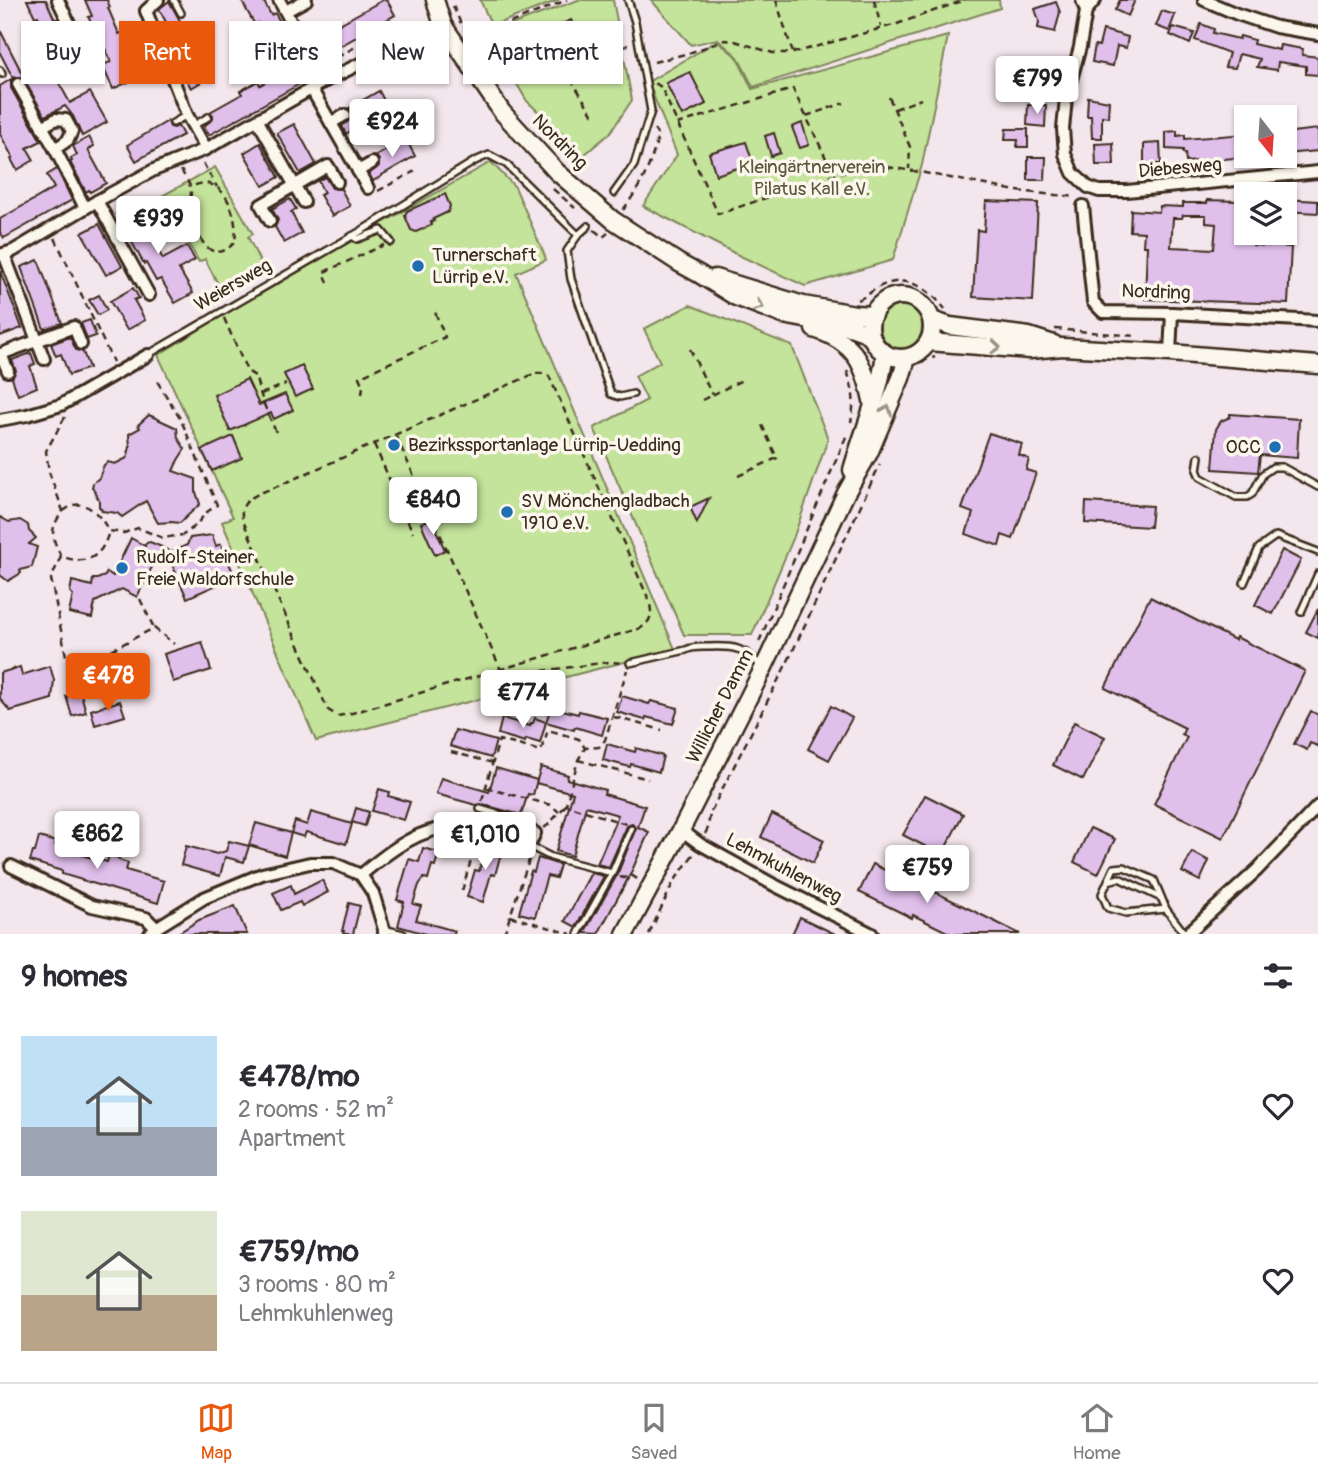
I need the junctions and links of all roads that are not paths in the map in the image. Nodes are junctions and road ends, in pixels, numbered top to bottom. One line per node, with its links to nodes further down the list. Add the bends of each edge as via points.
1 (58, 0): 13 (street)
2 (158, 0): 23 (street, via 146,11)
3 (174, 0): 12 (lane)
4 (279, 0): 11 (street)
5 (306, 0): 11 (street)
6 (435, 0): 15 (main road, Nordring)
7 (628, 0): 36 (lane, via 650,111 634,165)
8 (1095, 0): 10 (street)
9 (1204, 0): 17 (street, via 1276,27)
10 (1084, 5): 37 (street, via 1063,129 1065,154)
11 (286, 11): 14 (street)
12 (181, 13)
13 (68, 21)
14 (291, 21)
15 (442, 21)
16 (449, 34): 47 (main road, Nordring, via 502,112 557,172 613,220)
17 (1318, 34)
18 (18, 84): 27 (street)
19 (321, 84): 20 (street)
20 (312, 90): 24 (street); 26 (street)
21 (345, 115): 26 (street)
22 (208, 117): 23 (lane)
23 (190, 120): 25 (lane); 29 (street)
24 (258, 121): 29 (street); 34 (street)
25 (173, 123)
26 (331, 123): 31 (street)
27 (42, 127): 28 (street); 28 (street, via 56,119 66,120 72,131)
28 (55, 149): 40 (street)
29 (202, 151): 38 (street)
30 (372, 163): 31 (street)
31 (358, 171): 35 (street)
32 (1318, 172): 37 (street, Diebesweg, via 1099,191)
33 (337, 182): 34 (street, via 328,166)
34 (295, 185): 39 (street); 41 (street, via 261,205)
35 (368, 188)
36 (614, 193)
37 (1085, 197): 49 (street, Nordring, via 1093,302 1103,312)
38 (97, 201): 40 (street); 48 (street)
39 (304, 202)
40 (85, 208): 46 (street)
41 (270, 221)
42 (588, 226): 43 (lane)
43 (578, 235): 44 (lane, Weiersweg, via 506,164 489,155); 66 (lane, via 567,251 575,292 611,394)
44 (352, 236): 45 (lane, via 357,239 381,229); 61 (lane, Weiersweg)
45 (391, 242)
46 (2, 255): 55 (street)
47 (699, 274): 50 (main road, Nordring, one-way to 50, via 736,297); 51 (main road, Nordring, via 803,306)
48 (149, 295)
49 (1172, 313): 53 (street, Nordring); 60 (street)
50 (783, 315): 54 (main road, Nordring, via 853,328); 67 (main road, via 834,336 850,348 862,366)
51 (873, 315): 52 (main road, via 886,300 904,296 922,304); 54 (main road)
52 (932, 320): 56 (main road); 58 (main road)
53 (1318, 321)
54 (872, 338): 59 (main road)
55 (37, 340): 57 (street, via 74,327); 62 (street); 65 (street, via 1,354)
56 (929, 342): 58 (main road, one-way to 58, via 1030,350); 63 (main road)
57 (81, 344)
58 (1063, 347): 60 (main road)
59 (885, 353): 63 (main road); 67 (main road, Willicher Damm)
60 (1170, 353): 64 (main road)
61 (148, 355): 68 (street, Weiersweg, via 61,405)
62 (44, 359)
63 (911, 364): 71 (main road, Willicher Damm, one-way to 63)
64 (1318, 365)
65 (8, 371)
66 (633, 394)
67 (873, 406): 71 (main road, Willicher Damm)
68 (0, 420)
69 (1199, 457): 70 (lane, via 1200,477 1237,497 1252,494 1263,474 1273,467 1282,467)
70 (1318, 486)
71 (846, 493): 77 (main road, Willicher Damm)
72 (1318, 552): 74 (lane, via 1276,536 1259,548)
73 (1318, 574): 75 (lane)
74 (1244, 583)
75 (1301, 612)
76 (630, 663): 77 (lane, via 692,647 729,646 747,652)
77 (763, 669): 81 (main road, Willicher Damm)
78 (1318, 806): 96 (street)
79 (480, 809): 82 (lane, via 524,822)
80 (631, 829): 85 (lane)
81 (681, 830): 94 (main road, Willicher Damm); 95 (street, Lehmkuhlenweg, via 774,885)
82 (536, 832): 83 (street)
83 (531, 847): 85 (lane); 86 (street, via 461,828 440,828 410,840)
84 (11, 866): 90 (street, via 92,906 146,918)
85 (611, 873): 93 (lane)
86 (361, 875): 90 (street, via 333,863 310,863 262,874 205,898); 91 (street, via 373,893)
87 (1108, 881): 88 (lane, via 1119,878); 88 (lane, via 1114,868 1124,867 1154,880); 89 (lane, via 1102,894 1108,908 1126,913)
88 (1161, 898): 89 (lane)
89 (1166, 909): 96 (lane)
90 (153, 931)
91 (384, 931): 92 (lane)
92 (402, 934)
93 (578, 934)
94 (625, 934)
95 (872, 934)
96 (1186, 934)

